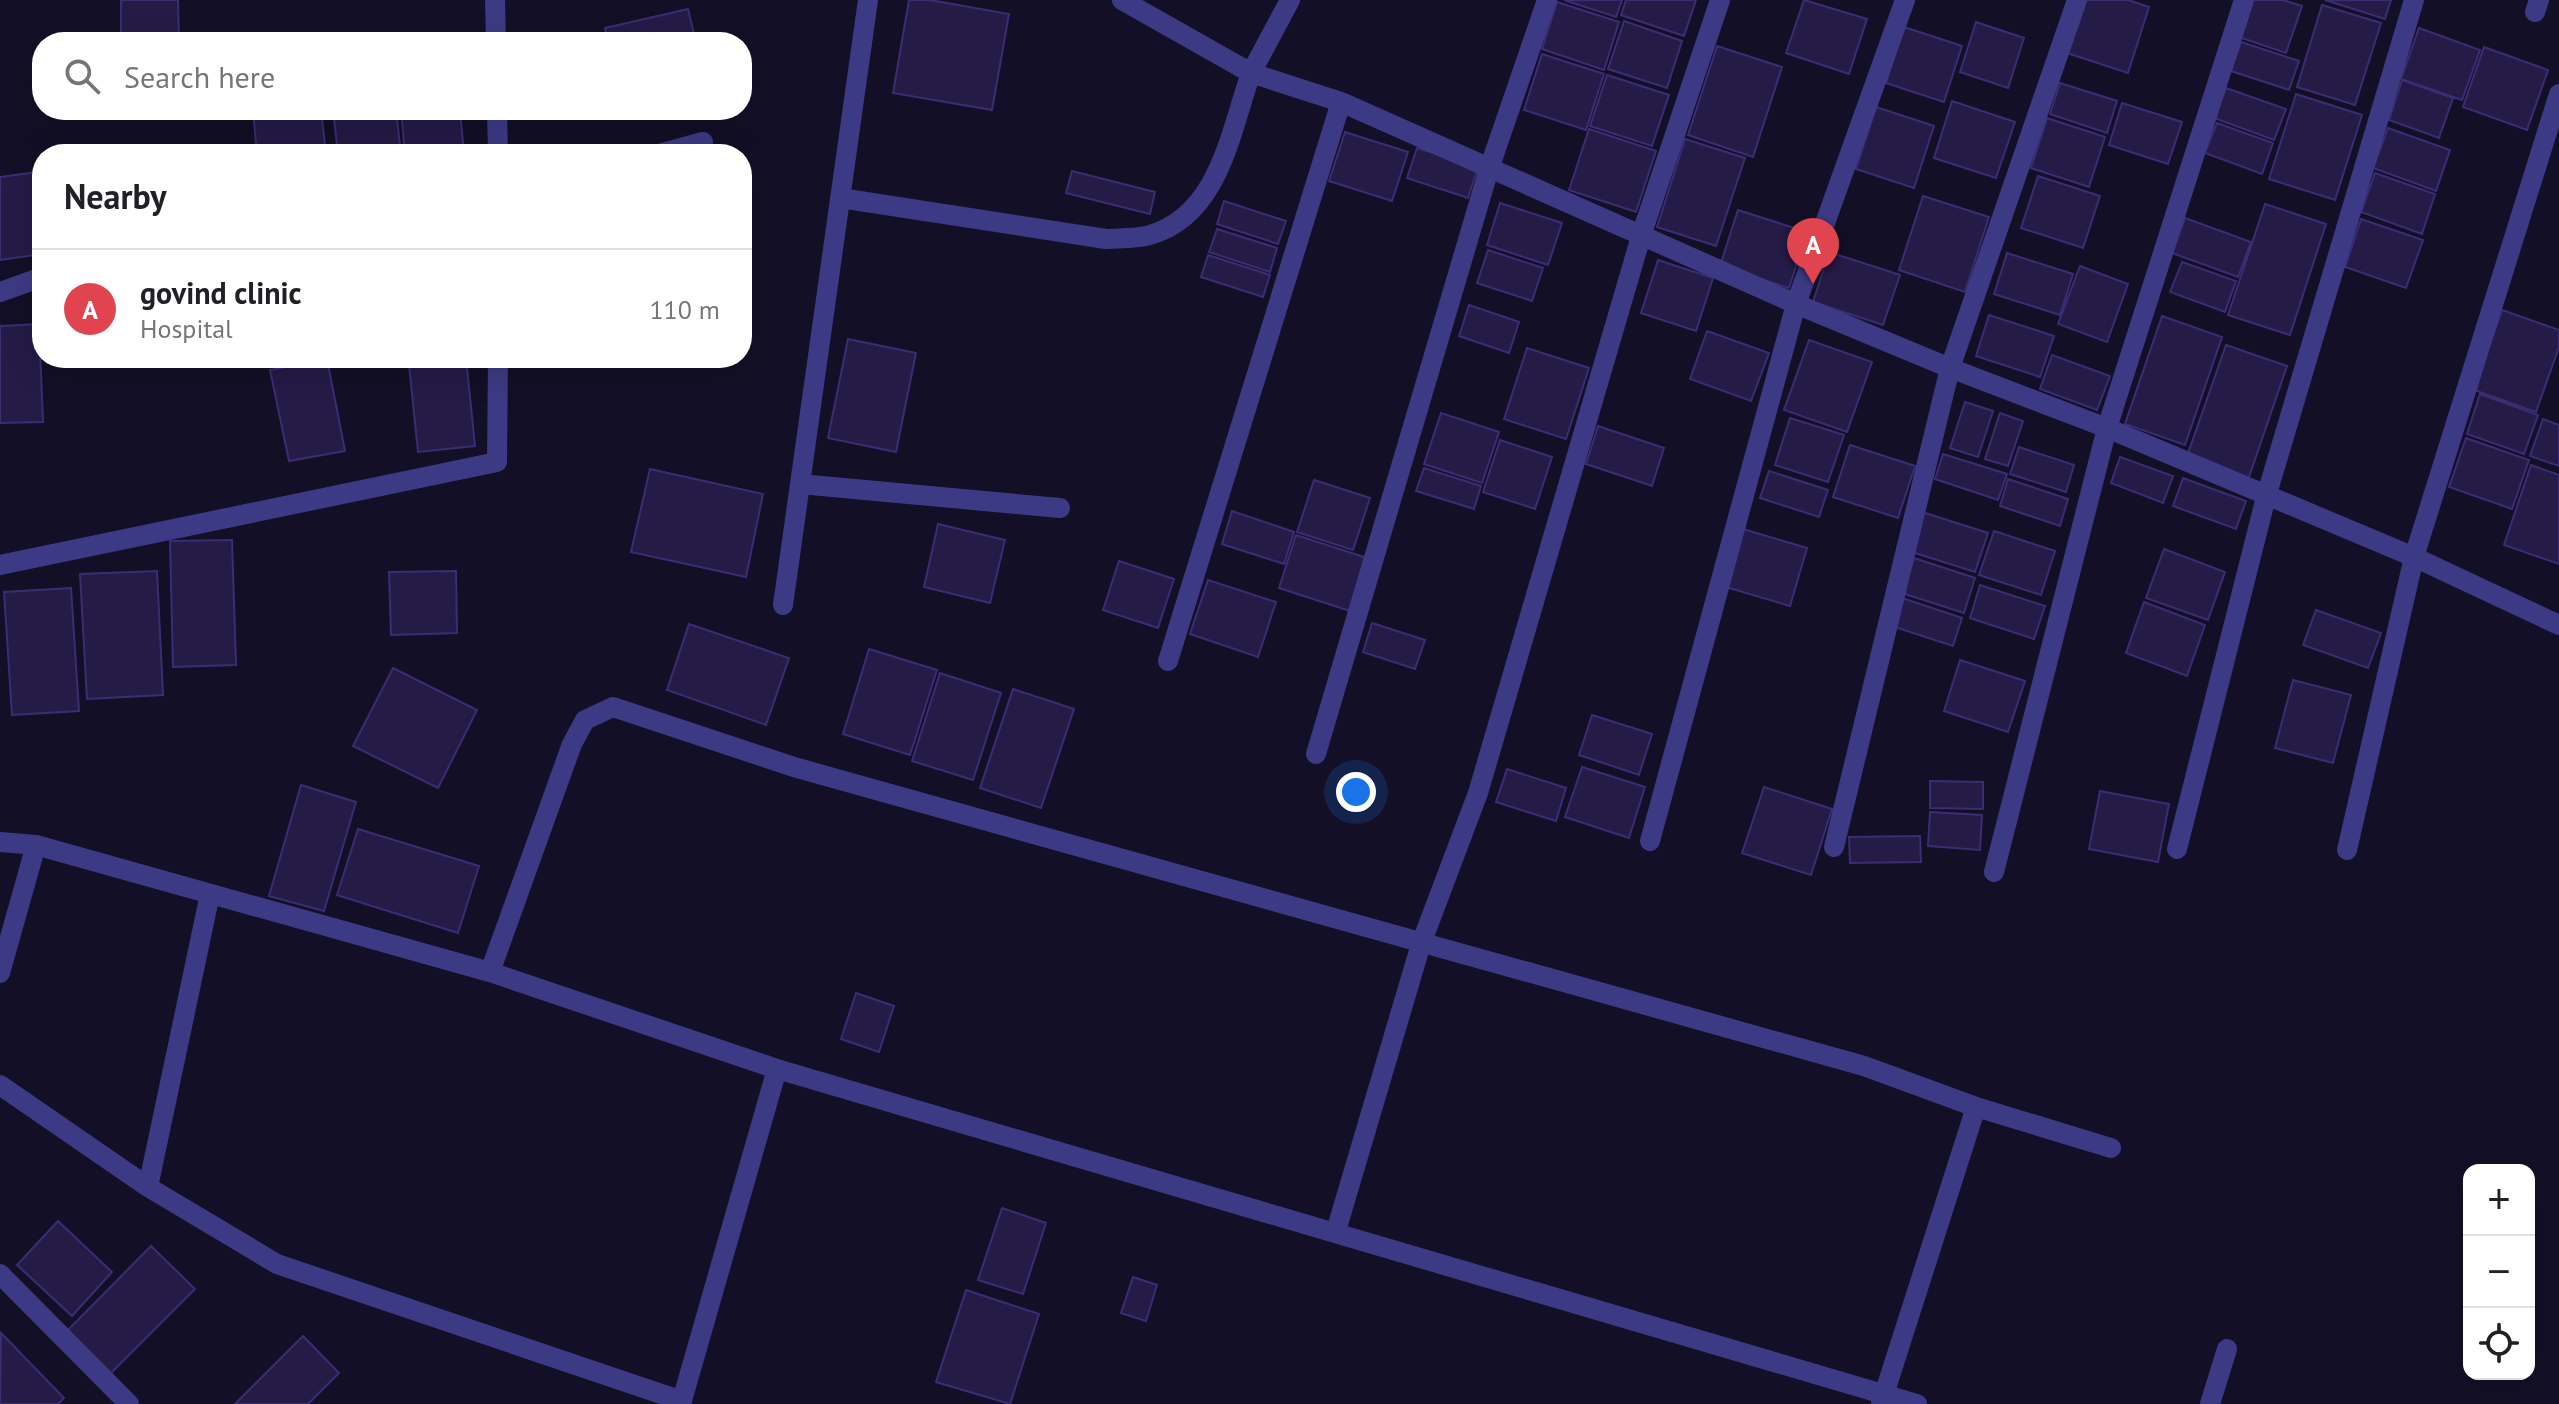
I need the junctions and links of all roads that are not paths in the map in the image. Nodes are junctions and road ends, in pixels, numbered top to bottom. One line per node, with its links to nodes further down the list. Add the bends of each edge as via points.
1 (495, 0): 11 (street)
2 (868, 0): 20 (street)
3 (1122, 0): 12 (street)
4 (1290, 0): 12 (street)
5 (1547, 0): 19 (street)
6 (1720, 0): 21 (street)
7 (1905, 0): 24 (street)
8 (2077, 0): 26 (street)
9 (2244, 0): 27 (street)
10 (2414, 0): 29 (street)
11 (496, 32)
12 (1251, 73): 14 (street); 20 (street, via 1213,180 1196,210 1148,236 1106,239)
13 (2559, 94): 31 (street)
14 (1341, 102): 19 (street); 35 (street)
15 (497, 120): 17 (street)
16 (703, 142): 18 (street)
17 (498, 144)
18 (696, 144)
19 (1489, 169): 21 (street); 36 (street)
20 (840, 198): 28 (street)
21 (1642, 233): 24 (street); 45 (street, via 1478,793)
22 (32, 281): 23 (street)
23 (0, 292)
24 (1796, 304): 26 (street); 37 (street)
25 (498, 368): 32 (street, via 497,462)
26 (1950, 368): 27 (street); 40 (street)
27 (2107, 428): 29 (street); 43 (street)
28 (800, 484): 30 (street); 33 (street)
29 (2266, 497): 31 (street); 41 (street)
30 (1060, 508)
31 (2414, 557): 34 (street); 42 (street)
32 (0, 565)
33 (783, 605)
34 (2559, 625)
35 (1168, 661)
36 (1316, 754)
37 (1650, 841)
38 (0, 842): 39 (street)
39 (36, 845): 44 (street); 47 (street)
40 (1834, 847)
41 (2177, 849)
42 (2347, 850)
43 (1994, 872)
44 (210, 894): 46 (street); 52 (street)
45 (1421, 944): 46 (street, via 794,767 613,707 585,720 572,744); 50 (street, via 1864,1066); 53 (street)
46 (490, 972): 48 (street)
47 (0, 973)
48 (777, 1069): 53 (street); 57 (street)
49 (0, 1085): 52 (street)
50 (1976, 1107): 51 (street); 56 (street)
51 (2111, 1148)
52 (148, 1187): 57 (street, via 277,1264)
53 (1336, 1231): 56 (street)
54 (1, 1276): 58 (street)
55 (2227, 1349): 60 (street)
56 (1883, 1399): 59 (street)
57 (682, 1403)
58 (129, 1404)
59 (1917, 1404)
60 (2210, 1404)

